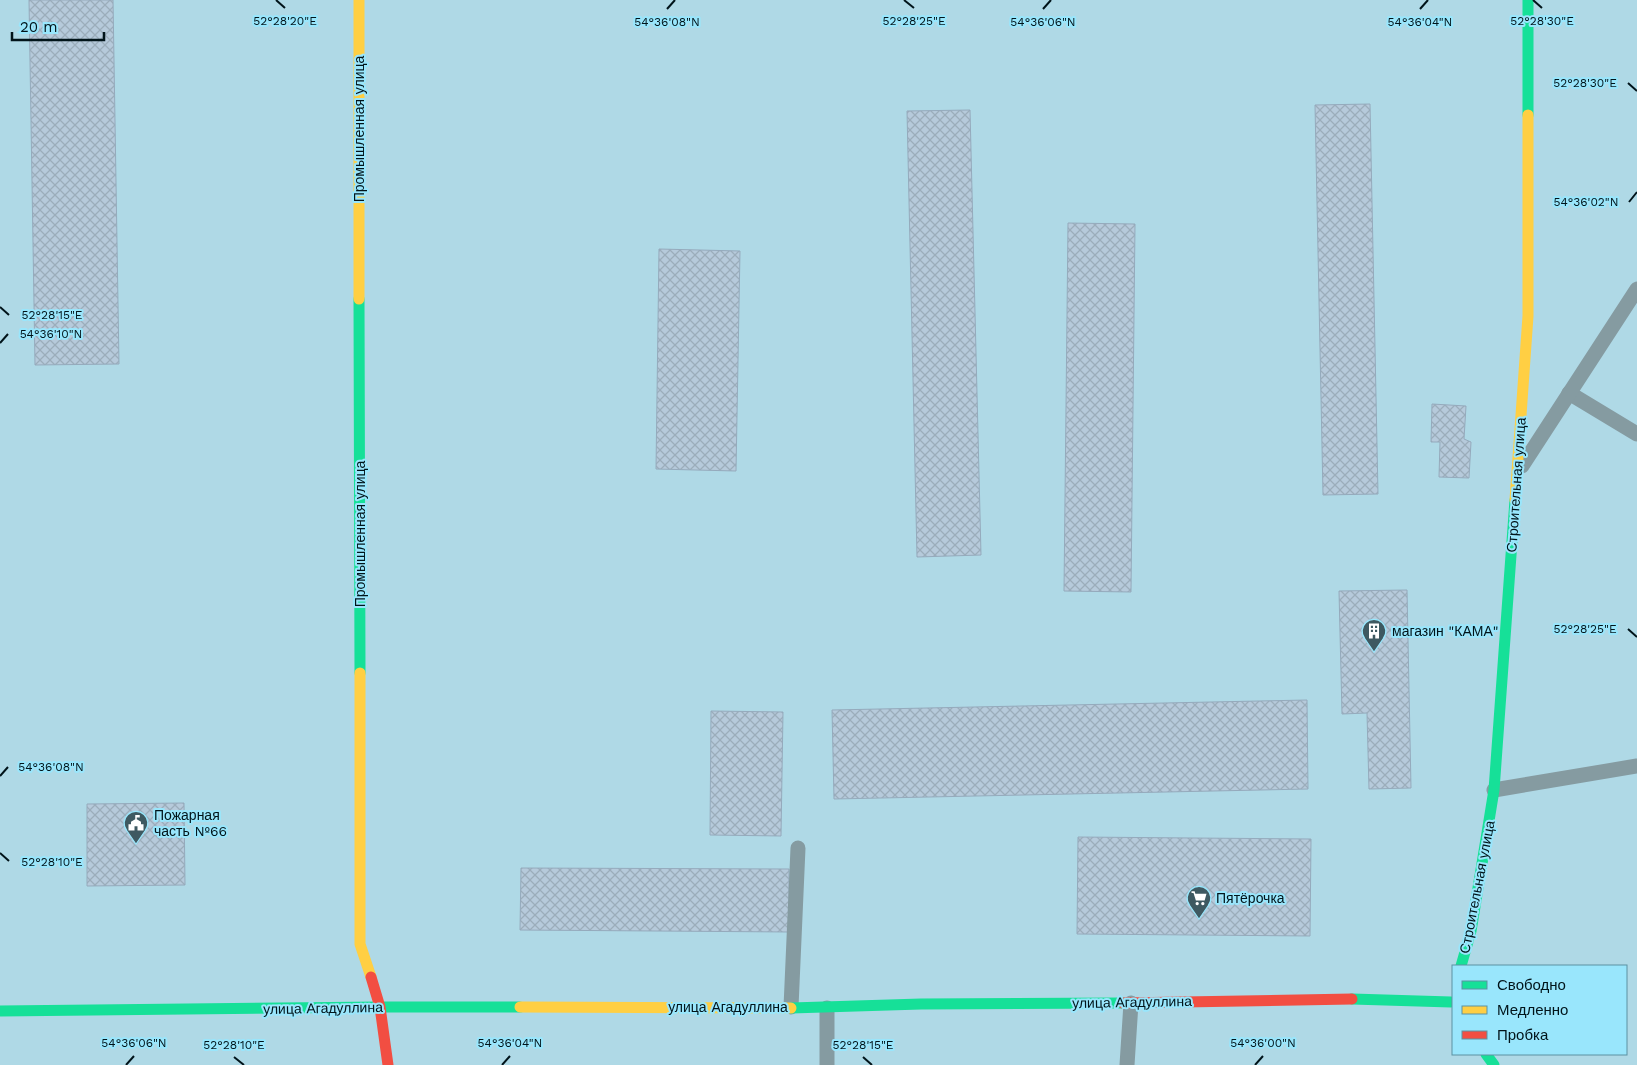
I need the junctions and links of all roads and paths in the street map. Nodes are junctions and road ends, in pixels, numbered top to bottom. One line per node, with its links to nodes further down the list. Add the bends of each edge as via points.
1 (359, 0): 13 (main road, Промышленная улица, via 360,944)
2 (1528, 0): 6 (main road, Строительная улица, via 1528,316)
3 (1637, 289): 4 (lane)
4 (1570, 393): 5 (lane); 6 (lane)
5 (1637, 434)
6 (1517, 474): 8 (main road, Строительная улица)
7 (1637, 766): 8 (lane)
8 (1494, 790): 10 (main road, Строительная улица, via 1472,931)
9 (798, 848): 14 (lane)
10 (1461, 965)
11 (1452, 1001): 12 (main road, улица Агадуллина, via 1358,999)
12 (1131, 1003): 15 (main road, улица Агадуллина); 19 (lane)
13 (380, 1007): 14 (main road, улица Агадуллина); 16 (main road, улица Агадуллина); 17 (main road, Промышленная улица)
14 (790, 1007): 15 (main road, улица Агадуллина)
15 (827, 1008): 18 (lane)
16 (0, 1011)
17 (388, 1065)
18 (827, 1065)
19 (1127, 1065)

